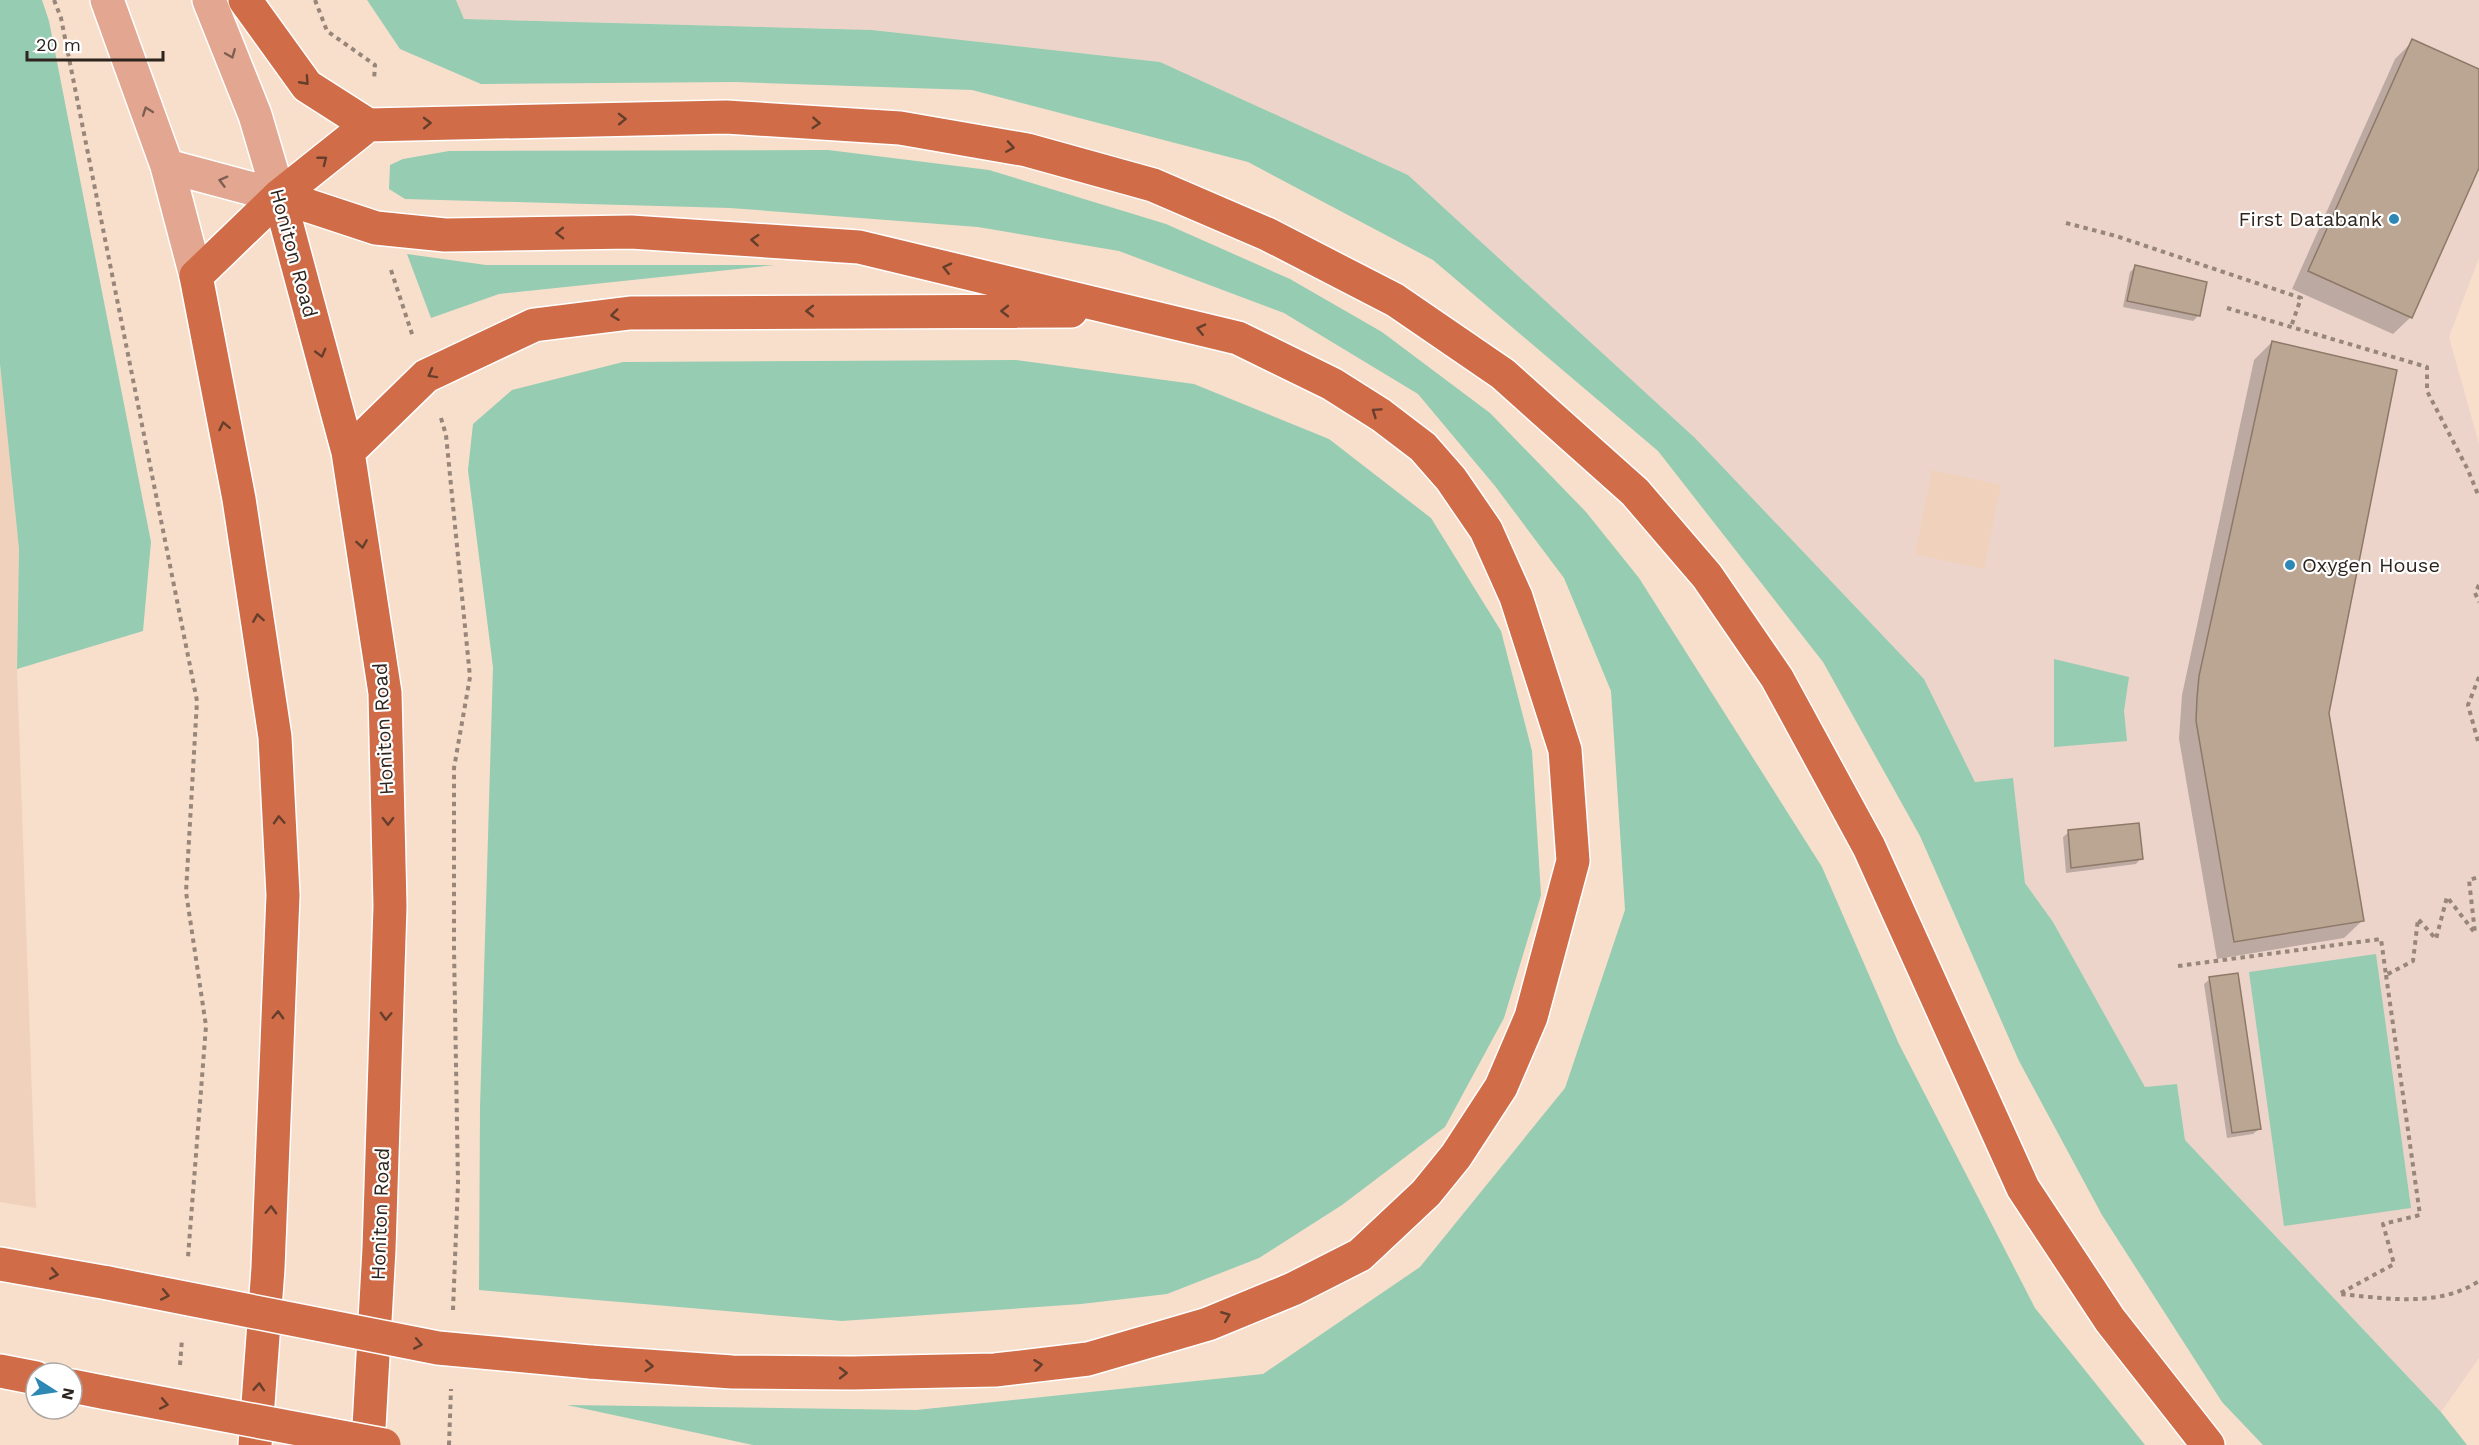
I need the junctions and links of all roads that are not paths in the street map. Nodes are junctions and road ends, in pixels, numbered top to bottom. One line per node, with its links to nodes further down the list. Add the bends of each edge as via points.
1 (107, 0): 5 (main road, one-way to 1)
2 (209, 0): 6 (main road, Honiton Road, one-way to 6, via 255,115)
3 (246, 0): 4 (highway, one-way to 4, via 307,86)
4 (368, 125): 6 (highway, one-way to 4); 17 (highway, one-way to 17, via 726,117 900,128 1027,150 1153,185 1267,234 1395,300 1503,374 1635,492 1707,576 1777,678 1869,848 2023,1188 2110,1320)
5 (167, 166): 6 (main road, one-way to 5); 7 (main road)
6 (279, 196): 7 (highway); 8 (highway, one-way to 6, via 859,247 631,232 445,235 376,228); 9 (highway, Honiton Road, one-way to 9)
7 (196, 276): 14 (highway, one-way to 7, via 268,1268 283,895 275,737 239,499)
8 (1127, 311): 9 (highway, one-way to 9, via 630,313 534,325 426,376); 10 (highway, one-way to 8, bridge, via 438,1348 732,1372 995,1370 1088,1359 1209,1324 1359,1255 1426,1193 1456,1156 1501,1087 1531,1017 1573,861 1565,750 1516,597 1486,530 1423,447 1332,384 1238,338)
9 (348, 452): 15 (highway, Honiton Road, one-way to 15, via 385,693 389,858 380,1249)
10 (0, 1264)
11 (0, 1371): 12 (highway)
12 (24, 1376)
13 (84, 1389): 16 (highway, one-way to 16, bridge)
14 (255, 1445)
15 (368, 1445)
16 (384, 1445)
17 (2208, 1445)

